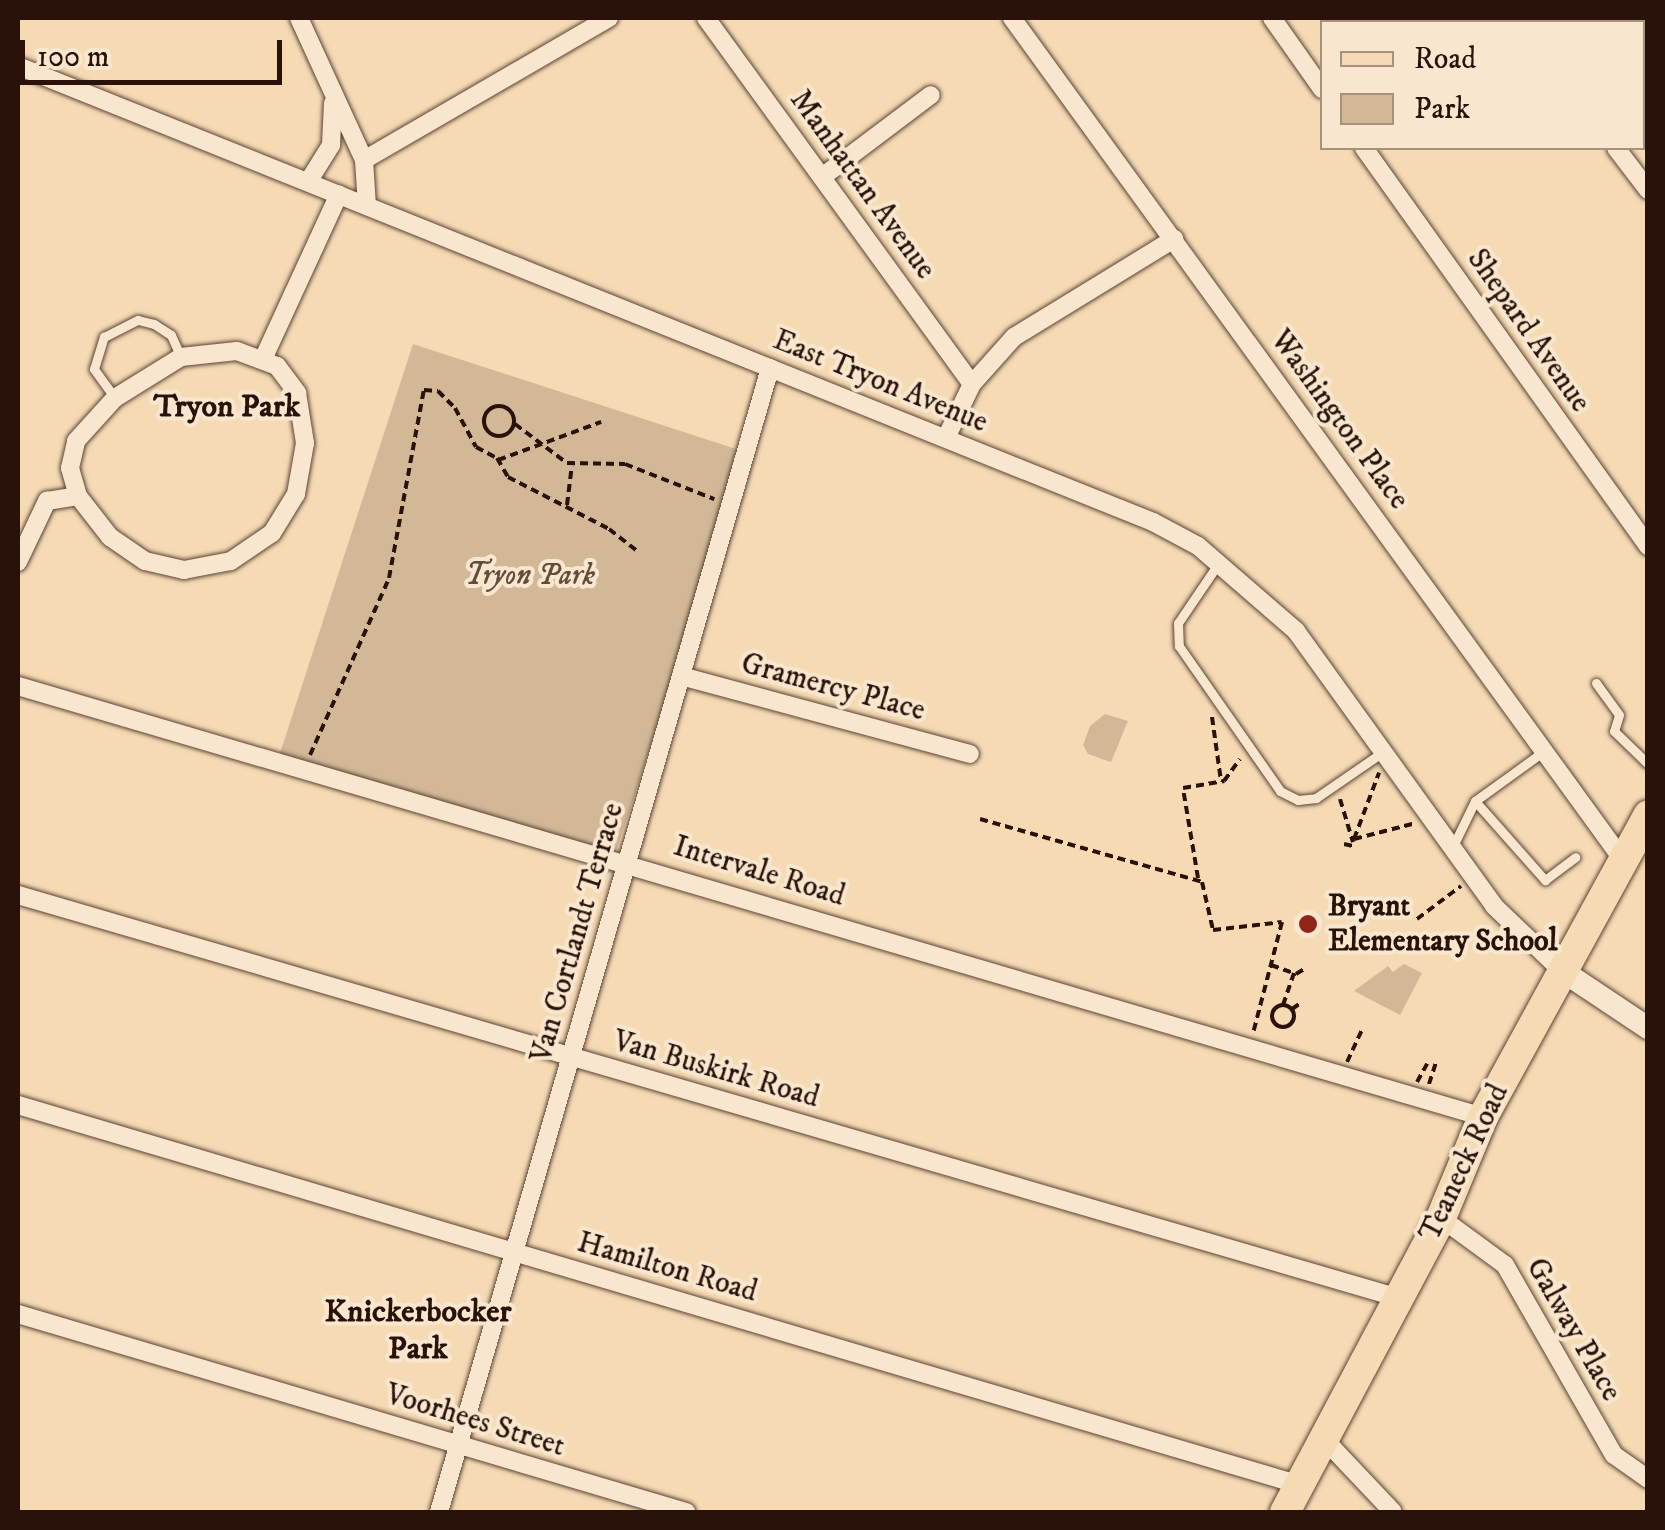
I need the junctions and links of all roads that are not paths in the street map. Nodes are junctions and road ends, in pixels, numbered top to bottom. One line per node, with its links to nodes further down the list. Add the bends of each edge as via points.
1 (299, 18): 8 (street)
2 (609, 18): 12 (street)
3 (706, 18): 13 (street, Manhattan Avenue)
4 (1012, 18): 18 (street, Washington Place)
5 (1272, 18): 7 (street)
6 (18, 66): 14 (street, East Tryon Avenue)
7 (1320, 86)
8 (333, 92): 12 (street); 14 (street, via 331,145)
9 (931, 95): 13 (street)
10 (1365, 150): 26 (street, Shepard Avenue)
11 (1618, 150): 15 (street)
12 (364, 160): 17 (street)
13 (822, 177): 22 (street, Manhattan Avenue)
14 (308, 182): 16 (street, East Tryon Avenue)
15 (1648, 190)
16 (338, 194): 17 (street, East Tryon Avenue); 20 (street)
17 (367, 206): 21 (street, East Tryon Avenue)
18 (1174, 238): 22 (street, via 1043,315); 32 (street, Washington Place)
19 (182, 357): 20 (street, via 237,352); 23 (street); 23 (lane, via 171,334 154,324 138,320 104,337 94,369)
20 (264, 358): 25 (street, via 297,393 305,444 296,494 253,549 206,568 164,568 125,550)
21 (770, 368): 24 (street, East Tryon Avenue); 29 (street, Van Cortlandt Terrace)
22 (972, 384): 24 (street)
23 (115, 398): 25 (street, via 76,442 70,468)
24 (946, 438): 28 (street, East Tryon Avenue, via 1153,522)
25 (78, 496): 27 (street, via 47,501)
26 (1647, 545)
27 (18, 562)
28 (1219, 562): 34 (street, East Tryon Avenue, via 1296,632); 34 (lane, via 1176,630 1182,653 1292,799 1310,800)
29 (681, 676): 33 (street, Gramercy Place); 41 (street, Van Cortlandt Terrace)
30 (1596, 683): 35 (lane, via 1619,715 1614,730)
31 (18, 686): 41 (street, Intervale Road)
32 (1544, 752): 36 (lane); 40 (street, Washington Place)
33 (970, 754)
34 (1384, 754): 38 (street, East Tryon Avenue)
35 (1648, 764)
36 (1475, 801): 38 (lane); 39 (lane, via 1545,880)
37 (1648, 816): 40 (main road, Teaneck Road)
38 (1452, 848): 43 (street, East Tryon Avenue, via 1534,950)
39 (1574, 856)
40 (1620, 856): 43 (main road, Teaneck Road)
41 (628, 861): 45 (street, Van Cortlandt Terrace); 47 (street, Intervale Road)
42 (18, 896): 45 (street, Van Buskirk Road)
43 (1561, 970): 44 (street); 47 (main road, Teaneck Road)
44 (1648, 1028)
45 (571, 1057): 49 (street, Van Cortlandt Terrace); 50 (street, Van Buskirk Road)
46 (18, 1105): 49 (street, Hamilton Road)
47 (1483, 1117): 48 (main road, Teaneck Road)
48 (1441, 1218): 50 (main road, Teaneck Road); 54 (street, Galway Place, via 1506,1266 1614,1455)
49 (515, 1252): 53 (street, Van Cortlandt Terrace); 55 (street, Hamilton Road)
50 (1398, 1298): 52 (main road, Teaneck Road)
51 (18, 1314): 53 (street, Voorhees Street)
52 (1324, 1439): 55 (main road, Teaneck Road); 59 (street)
53 (459, 1445): 56 (street, Van Cortlandt Terrace); 57 (street, Voorhees Street)
54 (1648, 1479)
55 (1300, 1484): 58 (main road, Teaneck Road)
56 (438, 1512)
57 (686, 1512)
58 (1285, 1512)
59 (1393, 1512)

